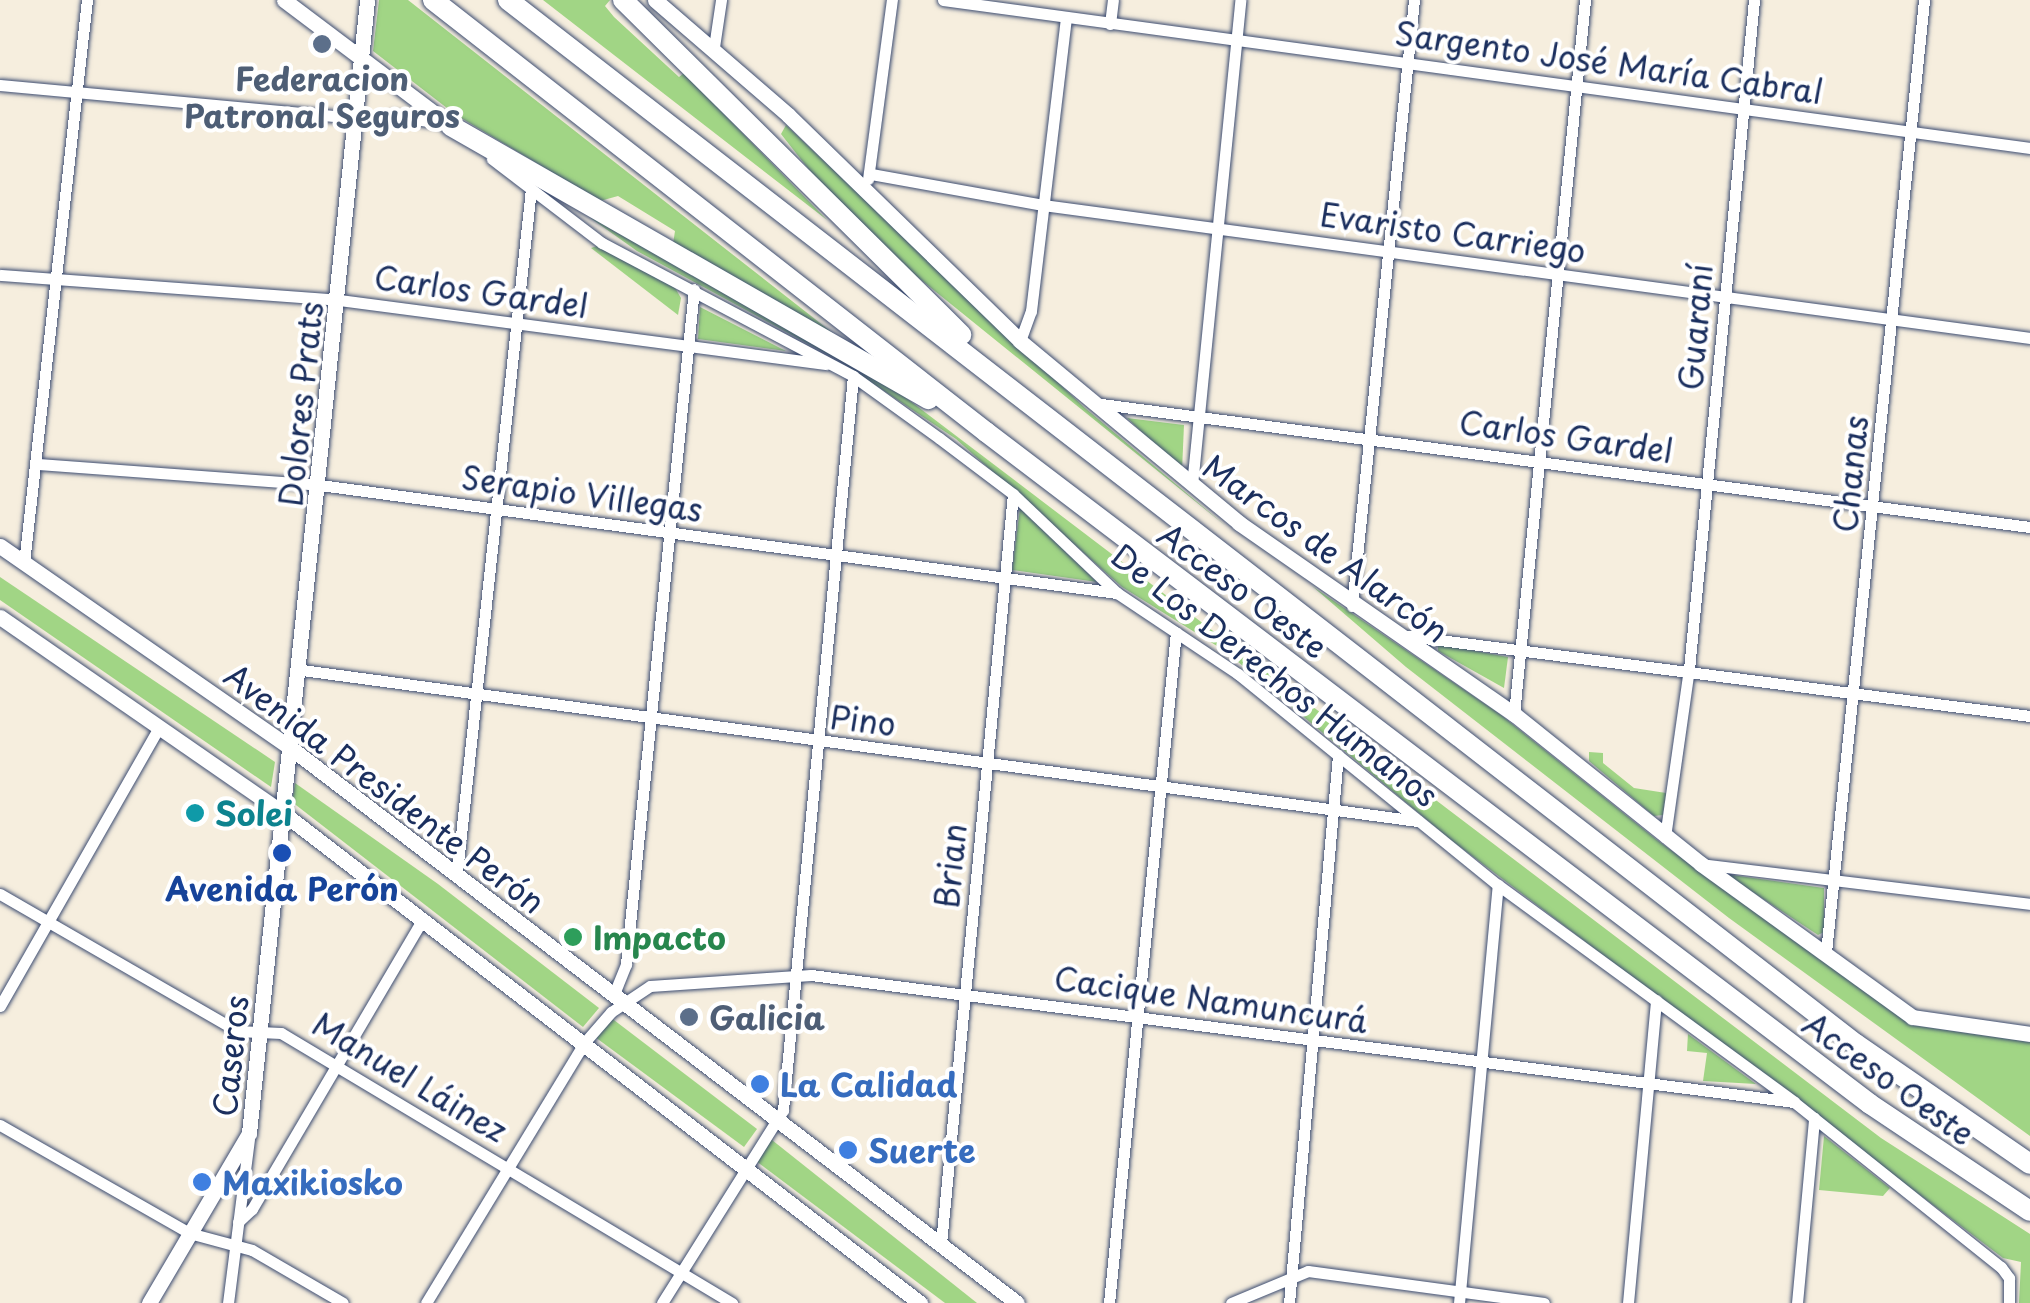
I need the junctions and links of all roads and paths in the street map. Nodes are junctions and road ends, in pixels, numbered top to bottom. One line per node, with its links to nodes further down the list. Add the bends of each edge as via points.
1 (87, 0): 26 (street)
2 (284, 0): 22 (street, De Los Derechos Humanos)
3 (433, 0): 54 (highway, Acceso Oeste)
4 (508, 0): 51 (highway, Acceso Oeste)
5 (623, 0): 51 (highway)
6 (654, 0): 21 (street, Marcos de Alarcón)
7 (720, 0): 21 (street)
8 (892, 0): 33 (street)
9 (943, 0): 16 (street, Sargento José María Cabral)
10 (1113, 0): 19 (street)
11 (1240, 0): 20 (street)
12 (1414, 0): 23 (street)
13 (1585, 0): 25 (street)
14 (1754, 0): 27 (street, Guaraní)
15 (1924, 0): 31 (street, Chanas)
16 (1018, 5): 18 (street, Sargento José María Cabral)
17 (367, 7): 22 (street, Dolores Prats)
18 (1066, 19): 19 (street, Sargento José María Cabral); 35 (street)
19 (1110, 24): 20 (street, Sargento José María Cabral)
20 (1236, 40): 23 (street, Sargento José María Cabral); 36 (street)
21 (714, 47): 33 (street, Marcos de Alarcón)
22 (361, 57): 29 (street, Dolores Prats); 30 (street, De Los Derechos Humanos)
23 (1408, 62): 25 (street, Sargento José María Cabral); 37 (street)
24 (0, 86): 26 (street)
25 (1577, 88): 27 (street, Sargento José María Cabral); 38 (street)
26 (79, 92): 29 (street); 40 (street)
27 (1744, 108): 31 (street, Sargento José María Cabral); 42 (street, Guaraní)
28 (392, 116): 30 (street)
29 (355, 118): 43 (street, Dolores Prats)
30 (448, 124): 34 (street, De Los Derechos Humanos); 54 (highway)
31 (1912, 132): 32 (street, Sargento José María Cabral); 44 (street, Chanas)
32 (2030, 148)
33 (866, 180): 35 (street, Evaristo Carriego); 47 (street, Marcos de Alarcón)
34 (530, 189): 41 (street, De Los Derechos Humanos, via 602,243); 45 (street)
35 (1043, 205): 36 (street, Evaristo Carriego); 47 (street, via 1031,311)
36 (1218, 227): 37 (street, Evaristo Carriego); 53 (street)
37 (1390, 251): 38 (street, Evaristo Carriego); 55 (street)
38 (1560, 274): 42 (street, Evaristo Carriego); 56 (street)
39 (0, 275): 40 (street, Carlos Gardel)
40 (57, 279): 43 (street, Carlos Gardel); 57 (street)
41 (694, 288): 48 (street); 49 (street, De Los Derechos Humanos)
42 (1724, 297): 44 (street, Evaristo Carriego); 58 (street, Guaraní)
43 (339, 300): 45 (street, Carlos Gardel); 59 (street, Dolores Prats)
44 (1894, 320): 46 (street, Evaristo Carriego); 62 (street, Chanas)
45 (518, 324): 48 (street, Carlos Gardel); 63 (street)
46 (2030, 338)
47 (1020, 340): 52 (street, Marcos de Alarcón)
48 (688, 347): 49 (street, Carlos Gardel); 65 (street)
49 (833, 365): 50 (street, De Los Derechos Humanos)
50 (852, 376): 61 (street, De Los Derechos Humanos); 67 (street)
51 (1015, 390): 120 (highway, Acceso Oeste, via 1856,1044)
52 (1094, 402): 53 (street, Carlos Gardel); 60 (street, Marcos de Alarcón)
53 (1199, 414): 55 (street, Carlos Gardel); 60 (street)
54 (986, 432): 123 (highway, Acceso Oeste, via 1870,1104)
55 (1372, 439): 56 (street, Carlos Gardel); 71 (street)
56 (1540, 460): 58 (street, Carlos Gardel); 75 (street)
57 (37, 464): 59 (street, Serapio Villegas); 68 (street)
58 (1708, 483): 62 (street, Carlos Gardel); 76 (street, Guaraní)
59 (320, 485): 63 (street, Serapio Villegas); 77 (street, Dolores Prats)
60 (1192, 485): 71 (street, Marcos de Alarcón)
61 (1014, 494): 69 (street, Brian); 70 (street, De Los Derechos Humanos)
62 (1874, 506): 64 (street, Carlos Gardel); 78 (street, Chanas)
63 (497, 508): 65 (street, Serapio Villegas); 79 (street)
64 (2030, 528)
65 (668, 533): 67 (street, Serapio Villegas); 82 (street)
66 (0, 546): 68 (street, Avenida Presidente Perón)
67 (837, 556): 69 (street, Serapio Villegas); 84 (street)
68 (24, 563): 85 (street, Avenida Presidente Perón)
69 (1005, 578): 70 (street, Serapio Villegas); 87 (street, Brian)
70 (1117, 593): 73 (street, De Los Derechos Humanos)
71 (1352, 606): 74 (street, Marcos de Alarcón)
72 (0, 617): 83 (street)
73 (1176, 632): 86 (street, De Los Derechos Humanos); 88 (street)
74 (1397, 636): 75 (street); 80 (street, Marcos de Alarcón)
75 (1521, 647): 76 (street); 80 (street)
76 (1689, 669): 78 (street); 92 (street, Guaraní)
77 (302, 670): 79 (street, Pino); 85 (street, Dolores Prats)
78 (1858, 692): 81 (street); 95 (street, Chanas)
79 (480, 697): 82 (street, Pino); 94 (street)
80 (1514, 714): 92 (street, Marcos de Alarcón)
81 (2030, 716)
82 (650, 721): 84 (street, Pino); 104 (street)
83 (159, 727): 90 (street); 100 (street)
84 (818, 742): 87 (street, Pino); 102 (street)
85 (292, 749): 90 (street, Dolores Prats); 94 (street, Avenida Presidente Perón)
86 (1338, 755): 89 (street); 91 (street, De Los Derechos Humanos)
87 (988, 764): 88 (street, Pino); 103 (street, Brian)
88 (1162, 787): 89 (street, Pino); 107 (street)
89 (1336, 810): 91 (street, Pino); 110 (street)
90 (282, 813): 99 (street); 108 (street, Caseros)
91 (1418, 821): 96 (street, De Los Derechos Humanos)
92 (1664, 837): 93 (street, Marcos de Alarcón)
93 (1701, 864): 95 (street); 101 (street, Marcos de Alarcón)
94 (457, 872): 104 (street, Avenida Presidente Perón)
95 (1838, 881): 98 (street); 101 (street, Chanas)
96 (1498, 884): 105 (street, De Los Derechos Humanos); 112 (street)
97 (0, 894): 100 (street, Manuel Láinez)
98 (2030, 904)
99 (423, 919): 111 (street); 113 (street)
100 (48, 922): 106 (street); 108 (street, Manuel Láinez, via 237,1030)
101 (1826, 952): 109 (street, Marcos de Alarcón, via 1920,1021)
102 (796, 974): 103 (street, Cacique Namuncurá); 104 (street, Cacique Namuncurá, via 650,986); 116 (street)
103 (965, 993): 107 (street, Cacique Namuncurá); 126 (street, Brian)
104 (620, 998): 111 (street); 116 (street, Avenida Presidente Perón)
105 (1656, 1000): 114 (street); 115 (street, De Los Derechos Humanos)
106 (0, 1006)
107 (1140, 1017): 110 (street, Cacique Namuncurá); 140 (street)
108 (261, 1033): 113 (street, Manuel Láinez, via 282,1033); 119 (street, Caseros)
109 (2030, 1034)
110 (1314, 1040): 112 (street, Cacique Namuncurá); 129 (street)
111 (584, 1043): 121 (street); 122 (street)
112 (1480, 1064): 114 (street, Cacique Namuncurá); 130 (street)
113 (336, 1065): 122 (street, Manuel Láinez); 124 (street)
114 (1651, 1088): 115 (street, Cacique Namuncurá); 144 (street)
115 (1794, 1102): 117 (street, De Los Derechos Humanos)
116 (778, 1118): 121 (street); 126 (street, Avenida Presidente Perón)
117 (1814, 1118): 145 (street); 146 (street, De Los Derechos Humanos, via 2000,1267)
118 (0, 1124): 125 (street)
119 (250, 1133): 124 (street, Caseros); 125 (street)
120 (2030, 1164)
121 (744, 1165): 128 (street); 131 (street)
122 (508, 1168): 128 (street, Manuel Láinez); 135 (street)
123 (2030, 1211)
124 (238, 1222): 127 (street, Caseros)
125 (189, 1234): 127 (street); 132 (street)
126 (941, 1244): 139 (street, Avenida Presidente Perón)
127 (234, 1245): 133 (street, Caseros); 134 (street)
128 (680, 1272): 136 (street); 137 (street, Manuel Láinez)
129 (1292, 1274): 130 (street); 141 (street); 142 (street)
130 (1459, 1297): 143 (street)
131 (902, 1298): 138 (street)
132 (148, 1303)
133 (228, 1303)
134 (342, 1303)
135 (426, 1303)
136 (662, 1303)
137 (732, 1303)
138 (920, 1303)
139 (1016, 1303)
140 (1109, 1303)
141 (1231, 1303)
142 (1289, 1303)
143 (1544, 1303)
144 (1628, 1303)
145 (1797, 1303)
146 (2010, 1303)

